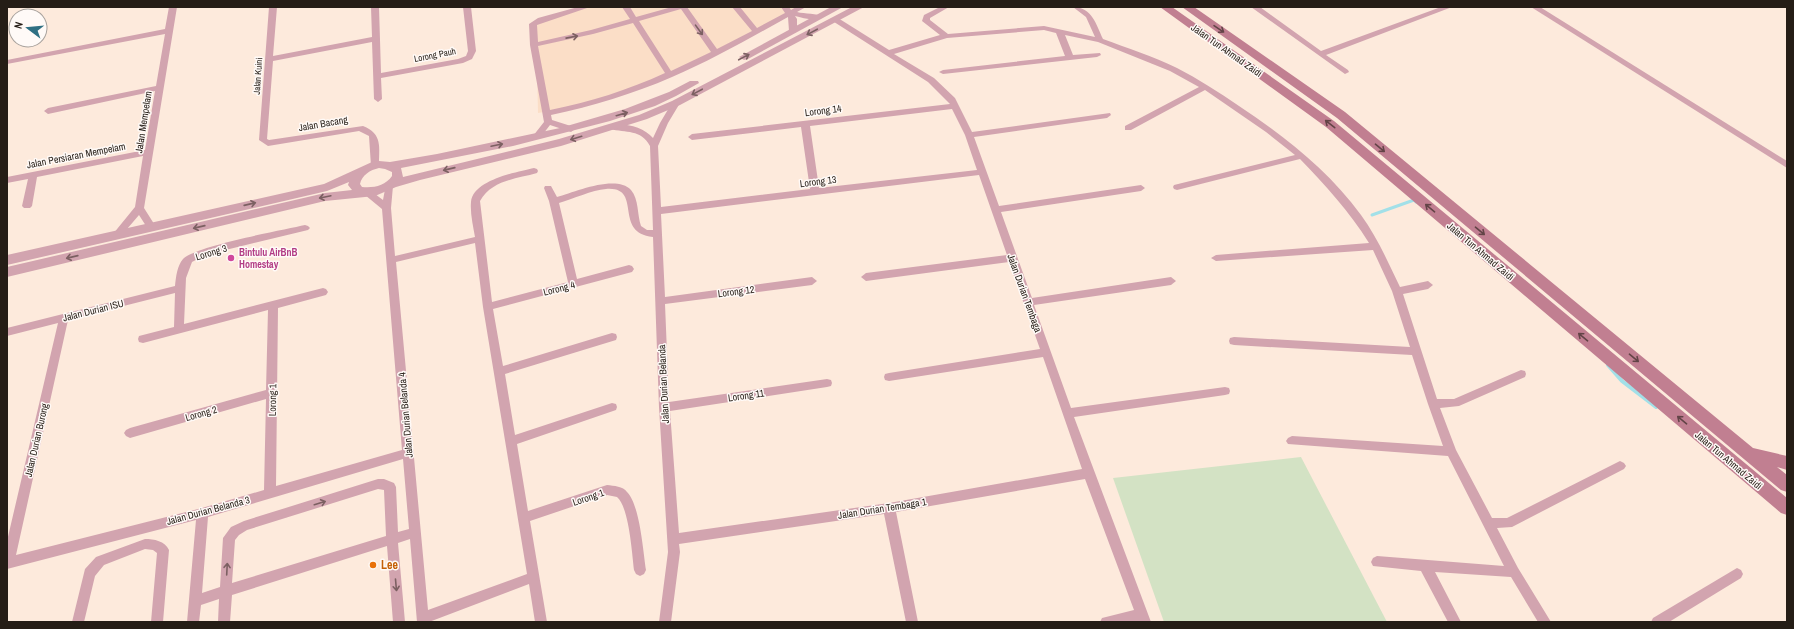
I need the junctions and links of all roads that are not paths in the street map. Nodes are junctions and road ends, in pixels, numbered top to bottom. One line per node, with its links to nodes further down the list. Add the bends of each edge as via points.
1 (173, 7): 26 (street, Jalan Mempelam)
2 (273, 7): 37 (street, Jalan Kuini)
3 (376, 7): 30 (street)
4 (467, 7): 43 (street, Lorong Pauh, via 472,51 469,57 460,61)
5 (586, 7): 32 (street, via 534,22)
6 (626, 7): 23 (street)
7 (681, 7): 23 (street); 33 (street, one-way to 33)
8 (736, 7): 27 (street)
9 (802, 7): 20 (street)
10 (838, 7): 22 (street)
11 (859, 7): 24 (street)
12 (945, 7): 29 (street, via 927,17 926,21)
13 (1077, 7): 31 (street, via 1089,16)
14 (1165, 7): 138 (main road, Jalan Tun Ahmad Zaidi, one-way to 14, via 1330,124)
15 (1187, 7): 129 (main road, Jalan Tun Ahmad Zaidi, one-way to 129, via 1341,116)
16 (1257, 7): 35 (street)
17 (1428, 7): 21 (street)
18 (1448, 7): 21 (street)
19 (1535, 7): 64 (street)
20 (788, 10): 22 (street, via 807,17); 27 (street); 28 (street, via 793,19)
21 (1435, 12): 35 (street)
22 (819, 17): 28 (street)
23 (634, 20): 32 (street, one-way to 23, via 580,36); 42 (street)
24 (835, 20): 34 (street, Jalan Durian Tembaga); 47 (street, one-way to 47)
25 (1059, 30): 29 (street, via 1044,28); 31 (street); 38 (street)
26 (169, 31): 39 (street); 45 (street, Jalan Mempelam)
27 (756, 31): 33 (street)
28 (793, 31): 56 (street, one-way to 28, via 632,112 684,89)
29 (946, 36): 34 (street)
30 (376, 39): 37 (street); 43 (street)
31 (1100, 40): 44 (street, via 1173,69)
32 (534, 45): 50 (street)
33 (716, 52): 42 (street)
34 (888, 53): 48 (street, Jalan Durian Tembaga, via 931,80)
35 (1320, 54): 41 (street)
36 (1097, 55): 38 (street)
37 (269, 58): 60 (street, Jalan Kuini, via 263,140)
38 (1070, 59): 40 (street)
39 (7, 62)
40 (943, 72)
41 (1345, 72)
42 (670, 75): 50 (street, via 595,103)
43 (378, 76): 46 (street)
44 (1205, 87): 55 (street); 63 (street, via 1269,130)
45 (159, 88): 49 (street); 62 (street, Jalan Mempelam)
46 (378, 99)
47 (676, 103): 54 (street); 61 (street)
48 (956, 106): 53 (street, Lorong 14); 57 (street, Jalan Durian Tembaga)
49 (48, 111)
50 (547, 113): 52 (street)
51 (1108, 115): 57 (street)
52 (548, 122): 56 (street); 58 (street)
53 (805, 123): 59 (street, Lorong 14); 76 (street)
54 (613, 127): 61 (street, via 646,133); 72 (street, one-way to 72)
55 (1128, 128)
56 (571, 129): 58 (street)
57 (969, 134): 68 (street, Jalan Durian Tembaga)
58 (537, 136): 66 (street, one-way to 58, via 421,162)
59 (692, 137)
60 (268, 144): 65 (street, Jalan Bacang, via 360,128 370,132 372,136)
61 (654, 146): 83 (street, Jalan Durian Belanda)
62 (149, 152): 70 (street, Jalan Persiaran Mempelam); 80 (street, Jalan Mempelam)
63 (1302, 156): 73 (street); 89 (street, via 1340,195 1358,217)
64 (1787, 165)
65 (375, 166): 66 (street); 69 (street)
66 (390, 166): 72 (street, via 395,168 398,176)
67 (534, 171): 88 (street, via 493,182 479,192 475,201)
68 (982, 172): 76 (street, Lorong 13); 82 (street, Jalan Durian Tembaga)
69 (360, 173): 77 (street, via 354,185 359,191); 84 (street, one-way to 69, via 327,186)
70 (33, 175): 71 (street, Jalan Persiaran Mempelam); 79 (street)
71 (7, 180)
72 (391, 185): 77 (street); 81 (street, Jalan Durian Belanda 4)
73 (1177, 187)
74 (548, 188): 78 (street)
75 (1141, 188): 82 (street)
76 (814, 192): 83 (street, Lorong 13)
77 (366, 193): 81 (street); 95 (street, one-way to 95, via 325,197)
78 (554, 200): 87 (street, via 615,185 629,192 637,227 641,232 647,235); 99 (street)
79 (27, 206)
80 (139, 208): 84 (street); 86 (street, Jalan Mempelam)
81 (386, 208): 93 (street, Jalan Durian Belanda 4)
82 (995, 210): 90 (street, Jalan Durian Tembaga)
83 (656, 211): 87 (street, Jalan Durian Belanda)
84 (151, 227): 86 (street)
85 (305, 228): 101 (street, Lorong 3, via 203,252 184,264)
86 (118, 234): 92 (street)
87 (657, 234): 104 (street, Jalan Durian Belanda)
88 (479, 239): 93 (street); 107 (street)
89 (1376, 246): 91 (street); 102 (street)
90 (1012, 258): 96 (street); 105 (street, Jalan Durian Tembaga)
91 (1216, 258)
92 (7, 260)
93 (391, 260): 131 (street, Jalan Durian Belanda 4)
94 (629, 269): 99 (street, Lorong 4)
95 (7, 272)
96 (866, 277)
97 (812, 281): 104 (street, Lorong 12)
98 (1171, 281): 105 (street)
99 (574, 285): 107 (street, Lorong 4)
100 (1428, 285): 102 (street)
101 (180, 288): 108 (street, Jalan Durian ISU); 109 (street, Lorong 3)
102 (1398, 291): 114 (street)
103 (324, 292): 106 (street)
104 (660, 301): 124 (street, Jalan Durian Belanda)
105 (1028, 302): 115 (street, Jalan Durian Tembaga)
106 (273, 306): 109 (street); 121 (street, Lorong 1)
107 (488, 306): 116 (street)
108 (64, 318): 110 (street, Jalan Durian ISU); 146 (street, Jalan Durian Burong)
109 (179, 330): 112 (street)
110 (7, 332)
111 (612, 338): 116 (street)
112 (144, 340)
113 (1234, 341): 114 (street)
114 (1417, 351): 122 (street)
115 (1047, 352): 118 (street); 125 (street, Jalan Durian Tembaga)
116 (499, 372): 127 (street)
117 (1521, 374): 122 (street, via 1455,403)
118 (889, 377)
119 (827, 383): 124 (street, Lorong 11)
120 (1225, 391): 125 (street)
121 (272, 393): 126 (street, Lorong 2); 136 (street, Lorong 1)
122 (1433, 404): 130 (street)
123 (612, 407): 127 (street)
124 (664, 407): 144 (street, Jalan Durian Belanda)
125 (1069, 413): 134 (street, Jalan Durian Tembaga)
126 (130, 433)
127 (511, 441): 140 (street)
128 (1292, 442): 130 (street)
129 (1744, 449): 132 (main road, via 1759,456); 135 (main road, Jalan Tun Ahmad Zaidi)
130 (1451, 451): 141 (street)
131 (408, 453): 136 (street, Jalan Durian Belanda 3); 142 (street, Jalan Durian Belanda 4)
132 (1787, 463)
133 (1620, 466): 141 (street, via 1508,523)
134 (1089, 473): 137 (street, Jalan Durian Tembaga 1); 154 (street, Jalan Durian Tembaga)
135 (1787, 485)
136 (270, 493): 139 (street, Jalan Durian Belanda 3)
137 (889, 508): 144 (street, Jalan Durian Tembaga 1); 163 (street)
138 (1787, 508)
139 (202, 513): 146 (street, Jalan Durian Belanda 3); 153 (street)
140 (524, 518): 148 (street, Lorong 1, via 607,490 618,491 625,497 632,520); 151 (street)
141 (1488, 523): 149 (street)
142 (415, 532): 143 (street); 155 (street, Jalan Durian Belanda 4)
143 (392, 539): 152 (street); 152 (street, one-way to 143, via 229,538 235,531 378,484 390,487); 160 (street, one-way to 160)
144 (673, 539): 162 (street, Jalan Durian Belanda, via 674,552)
145 (1377, 562): 147 (street)
146 (7, 563)
147 (1426, 566): 149 (street); 165 (street)
148 (640, 570)
149 (1514, 572): 166 (street)
150 (1737, 574): 167 (street)
151 (533, 577): 155 (street); 161 (street)
152 (226, 591): 153 (street); 159 (street)
153 (195, 601): 158 (street)
154 (1144, 618): 164 (street)
155 (423, 620)
156 (78, 622): 157 (street, via 89,573 93,566 145,544 155,545 162,550)
157 (157, 622)
158 (193, 622)
159 (224, 622)
160 (399, 622)
161 (540, 622)
162 (665, 622)
163 (912, 622)
164 (1106, 622)
165 (1455, 622)
166 (1545, 622)
167 (1657, 622)

